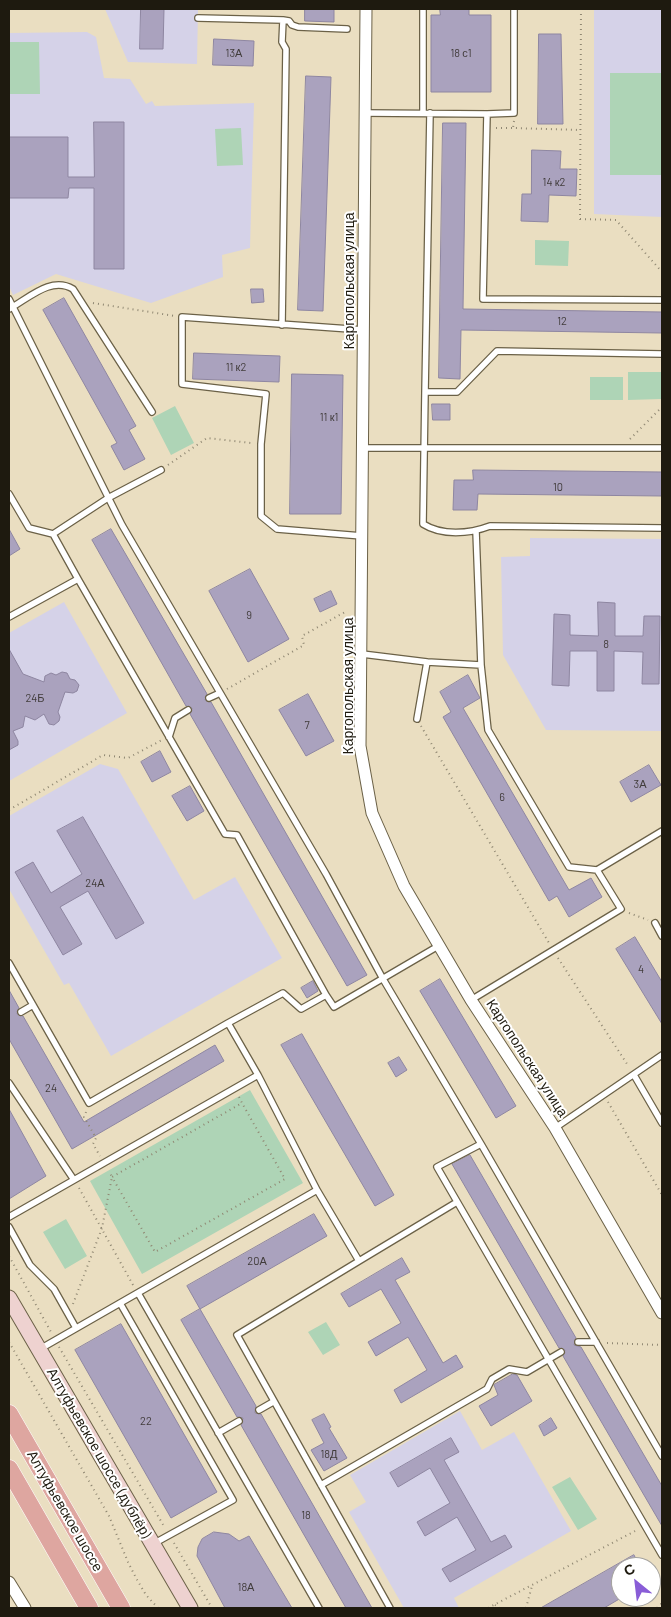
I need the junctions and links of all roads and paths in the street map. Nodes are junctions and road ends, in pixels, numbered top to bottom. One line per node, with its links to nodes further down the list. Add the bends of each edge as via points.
1 (366, 9): 8 (street, Каргопольская улица)
2 (423, 9): 9 (lane)
3 (514, 9): 11 (lane)
4 (581, 9): 14 (path)
5 (198, 18): 6 (lane)
6 (283, 20): 7 (lane, via 298,27); 21 (lane, via 282,42 286,48)
7 (346, 29)
8 (365, 113): 9 (lane); 22 (street, Каргопольская улица)
9 (426, 113): 10 (lane); 24 (lane)
10 (487, 114): 11 (lane); 12 (lane)
11 (514, 114): 13 (path)
12 (486, 128): 13 (path); 17 (lane, via 483,299)
13 (513, 128): 14 (path)
14 (581, 130): 15 (path, via 580,219 616,220)
15 (662, 272)
16 (9, 299): 19 (lane)
17 (662, 300)
18 (83, 302): 19 (lane, via 74,289 51,284); 20 (path); 26 (lane)
19 (11, 308): 34 (lane)
20 (182, 317): 21 (lane); 27 (lane, via 182,384 266,394)
21 (282, 324): 22 (lane)
22 (364, 330): 28 (street, Каргопольская улица)
23 (662, 354): 24 (lane, via 497,351 457,392)
24 (426, 392): 29 (lane)
25 (662, 407): 30 (path)
26 (152, 412)
27 (261, 444): 32 (path, via 207,438); 38 (lane, via 261,516 277,528)
28 (364, 448): 29 (lane); 38 (street, Каргопольская улица)
29 (425, 448): 30 (lane); 36 (lane, via 423,524 435,531)
30 (622, 448): 31 (lane)
31 (662, 448)
32 (161, 470): 34 (lane)
33 (9, 494): 37 (lane, via 29,528)
34 (108, 498): 37 (lane); 45 (lane)
35 (662, 528): 36 (lane, via 490,526)
36 (476, 532): 44 (lane)
37 (53, 534): 39 (lane)
38 (362, 536): 42 (street, Каргопольская улица)
39 (78, 579): 41 (lane); 49 (lane)
40 (345, 612): 45 (path, via 302,636 304,645)
41 (9, 617)
42 (362, 654): 43 (lane); 56 (street, Каргопольская улица, via 360,746 372,812 404,886)
43 (427, 662): 44 (lane); 48 (lane)
44 (481, 665): 52 (lane, via 488,730 569,867)
45 (220, 692): 46 (lane); 59 (lane)
46 (209, 698)
47 (188, 710): 49 (lane, via 175,718)
48 (417, 719): 57 (path)
49 (169, 737): 50 (path, via 128,758 103,755); 60 (lane, via 225,834 237,834)
50 (9, 810)
51 (662, 831): 52 (lane)
52 (597, 870): 53 (lane)
53 (621, 909): 54 (path); 57 (lane)
54 (655, 923): 55 (lane)
55 (662, 936)
56 (440, 945): 59 (lane); 61 (street, Каргопольская улица)
57 (553, 949): 61 (lane); 66 (path)
58 (9, 963): 62 (lane)
59 (383, 979): 60 (lane, via 334,1007); 75 (lane)
60 (326, 995): 64 (lane, via 301,1009 282,993)
61 (471, 1000): 74 (street, Каргопольская улица)
62 (33, 1005): 63 (lane); 71 (lane)
63 (21, 1012)
64 (228, 1023): 67 (lane); 71 (lane)
65 (662, 1054): 66 (lane)
66 (634, 1074): 70 (lane); 73 (lane)
67 (258, 1075): 69 (lane); 79 (lane)
68 (9, 1083): 78 (lane)
69 (234, 1088): 72 (path); 76 (lane)
70 (604, 1095): 74 (lane); 80 (path)
71 (89, 1102): 76 (path, via 84,1117 96,1138 93,1144)
72 (242, 1103): 77 (path); 77 (path, via 285,1179 164,1248 155,1252)
73 (662, 1123)
74 (555, 1128): 90 (street, Каргопольская улица)
75 (481, 1144): 81 (lane, via 437,1167); 96 (lane)
76 (104, 1163): 77 (path); 78 (lane)
77 (112, 1177): 84 (path)
78 (74, 1180): 82 (lane); 84 (path)
79 (317, 1190): 86 (lane); 87 (lane)
80 (662, 1195)
81 (458, 1202): 86 (lane); 100 (lane)
82 (9, 1217)
83 (9, 1227): 91 (lane, via 30,1265 54,1290)
84 (102, 1228): 87 (path); 91 (path)
85 (9, 1256): 93 (path)
86 (359, 1261): 101 (lane, via 237,1335)
87 (138, 1293): 89 (lane); 105 (lane)
88 (9, 1298): 98 (main road, Алтуфьевское шоссе (дублёр))
89 (120, 1303): 92 (lane); 110 (lane, via 233,1500)
90 (662, 1313)
91 (69, 1315): 92 (lane)
92 (76, 1328): 93 (lane)
93 (56, 1340): 98 (lane); 110 (path)
94 (9, 1342): 120 (path, via 110,1516 128,1562 146,1595)
95 (578, 1342): 96 (lane)
96 (596, 1342): 97 (path); 106 (lane)
97 (662, 1345)
98 (38, 1350): 111 (main road, Алтуфьевское шоссе (дублёр))
99 (561, 1352): 100 (lane)
100 (548, 1360): 108 (lane, via 527,1372 509,1369 492,1379 487,1389); 109 (lane)
101 (273, 1402): 102 (lane); 108 (lane)
102 (258, 1410)
103 (9, 1414): 119 (main road, Алтуфьевское шоссе)
104 (239, 1421): 105 (lane)
105 (218, 1433): 123 (lane)
106 (662, 1456)
107 (9, 1469): 118 (main road, Алтуфьевское шоссе)
108 (321, 1484): 124 (lane)
109 (644, 1526): 112 (lane); 114 (path)
110 (169, 1535): 111 (lane); 122 (path)
111 (152, 1545): 121 (main road, Алтуфьевское шоссе (дублёр))
112 (662, 1555)
113 (9, 1582): 117 (street)
114 (532, 1585): 116 (path); 127 (path)
115 (662, 1603): 128 (path)
116 (495, 1605): 125 (path); 126 (path)
117 (25, 1608)
118 (89, 1608)
119 (121, 1608)
120 (158, 1608)
121 (190, 1608)
122 (212, 1608)
123 (319, 1608)
124 (390, 1608)
125 (488, 1608)
126 (500, 1608)
127 (526, 1608)
128 (656, 1608)

